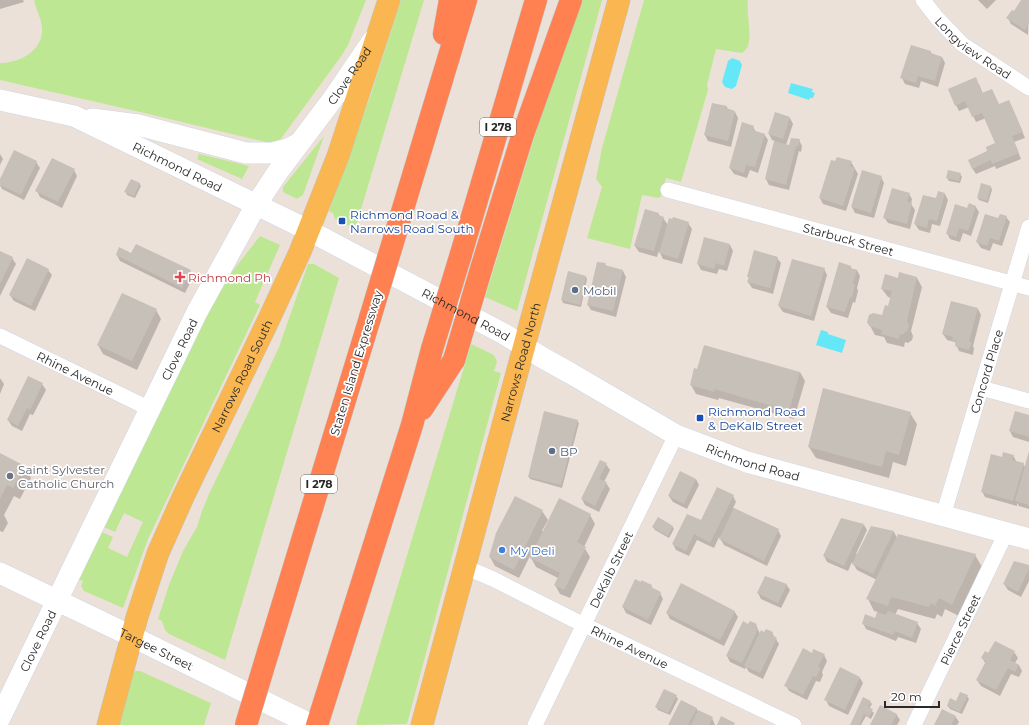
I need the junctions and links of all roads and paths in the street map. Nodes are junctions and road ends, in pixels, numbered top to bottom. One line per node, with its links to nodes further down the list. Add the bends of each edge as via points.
1 (389, 0): 8 (main road, Clove Road)
2 (450, 0): 12 (highway)
3 (466, 0): 12 (highway, Staten Island Expressway / I 278)
4 (536, 0): 25 (highway, I 278, bridge, via 432,349)
5 (571, 0): 25 (highway, bridge, via 523,134 454,360)
6 (619, 0): 21 (main road, Narrows Road North)
7 (923, 0): 9 (street, Longview Road, via 962,44)
8 (381, 28): 13 (main road, Clove Road, via 335,96); 17 (main road, Narrows Road South, via 338,156)
9 (1029, 88)
10 (0, 100): 11 (main road, Richmond Road)
11 (74, 116): 13 (main road, via 138,124 246,153 272,153); 15 (main road, Richmond Road)
12 (429, 123): 37 (highway, Staten Island Expressway / I 278, bridge)
13 (298, 144): 15 (main road, Clove Road)
14 (668, 190): 18 (street, Starbuck Street)
15 (256, 205): 17 (main road, Richmond Road); 24 (main road, Clove Road, via 197,312)
16 (1029, 227): 18 (street, Concord Place)
17 (308, 230): 21 (main road, Richmond Road); 34 (main road, Narrows Road South, via 269,319 170,524 148,579)
18 (1011, 284): 19 (street, Starbuck Street); 22 (street, Concord Place)
19 (1029, 288)
20 (0, 336): 24 (street, Rhine Avenue)
21 (524, 346): 26 (main road, Richmond Road); 30 (main road, Narrows Road North)
22 (981, 388): 23 (street); 27 (street, Concord Place)
23 (1029, 401)
24 (150, 409): 32 (main road, Clove Road)
25 (412, 425): 39 (highway, I 278)
26 (676, 435): 27 (main road, Richmond Road, via 747,462); 33 (street, DeKalb Street)
27 (942, 516): 28 (main road, Richmond Road)
28 (1006, 533): 29 (main road, Richmond Road); 43 (street, Pierce Street)
29 (1029, 539)
30 (465, 567): 33 (street, Rhine Avenue); 40 (main road, Narrows Road North)
31 (0, 573): 32 (main road, Targee Street)
32 (57, 600): 34 (main road, Targee Street); 35 (main road, Clove Road)
33 (584, 624): 41 (street, DeKalb Street); 42 (street, Rhine Avenue)
34 (131, 636): 36 (main road, Narrows Road South); 38 (main road, Targee Street)
35 (0, 718)
36 (108, 725)
37 (246, 725)
38 (312, 725)
39 (317, 725)
40 (422, 725)
41 (535, 725)
42 (794, 725)
43 (914, 725)

